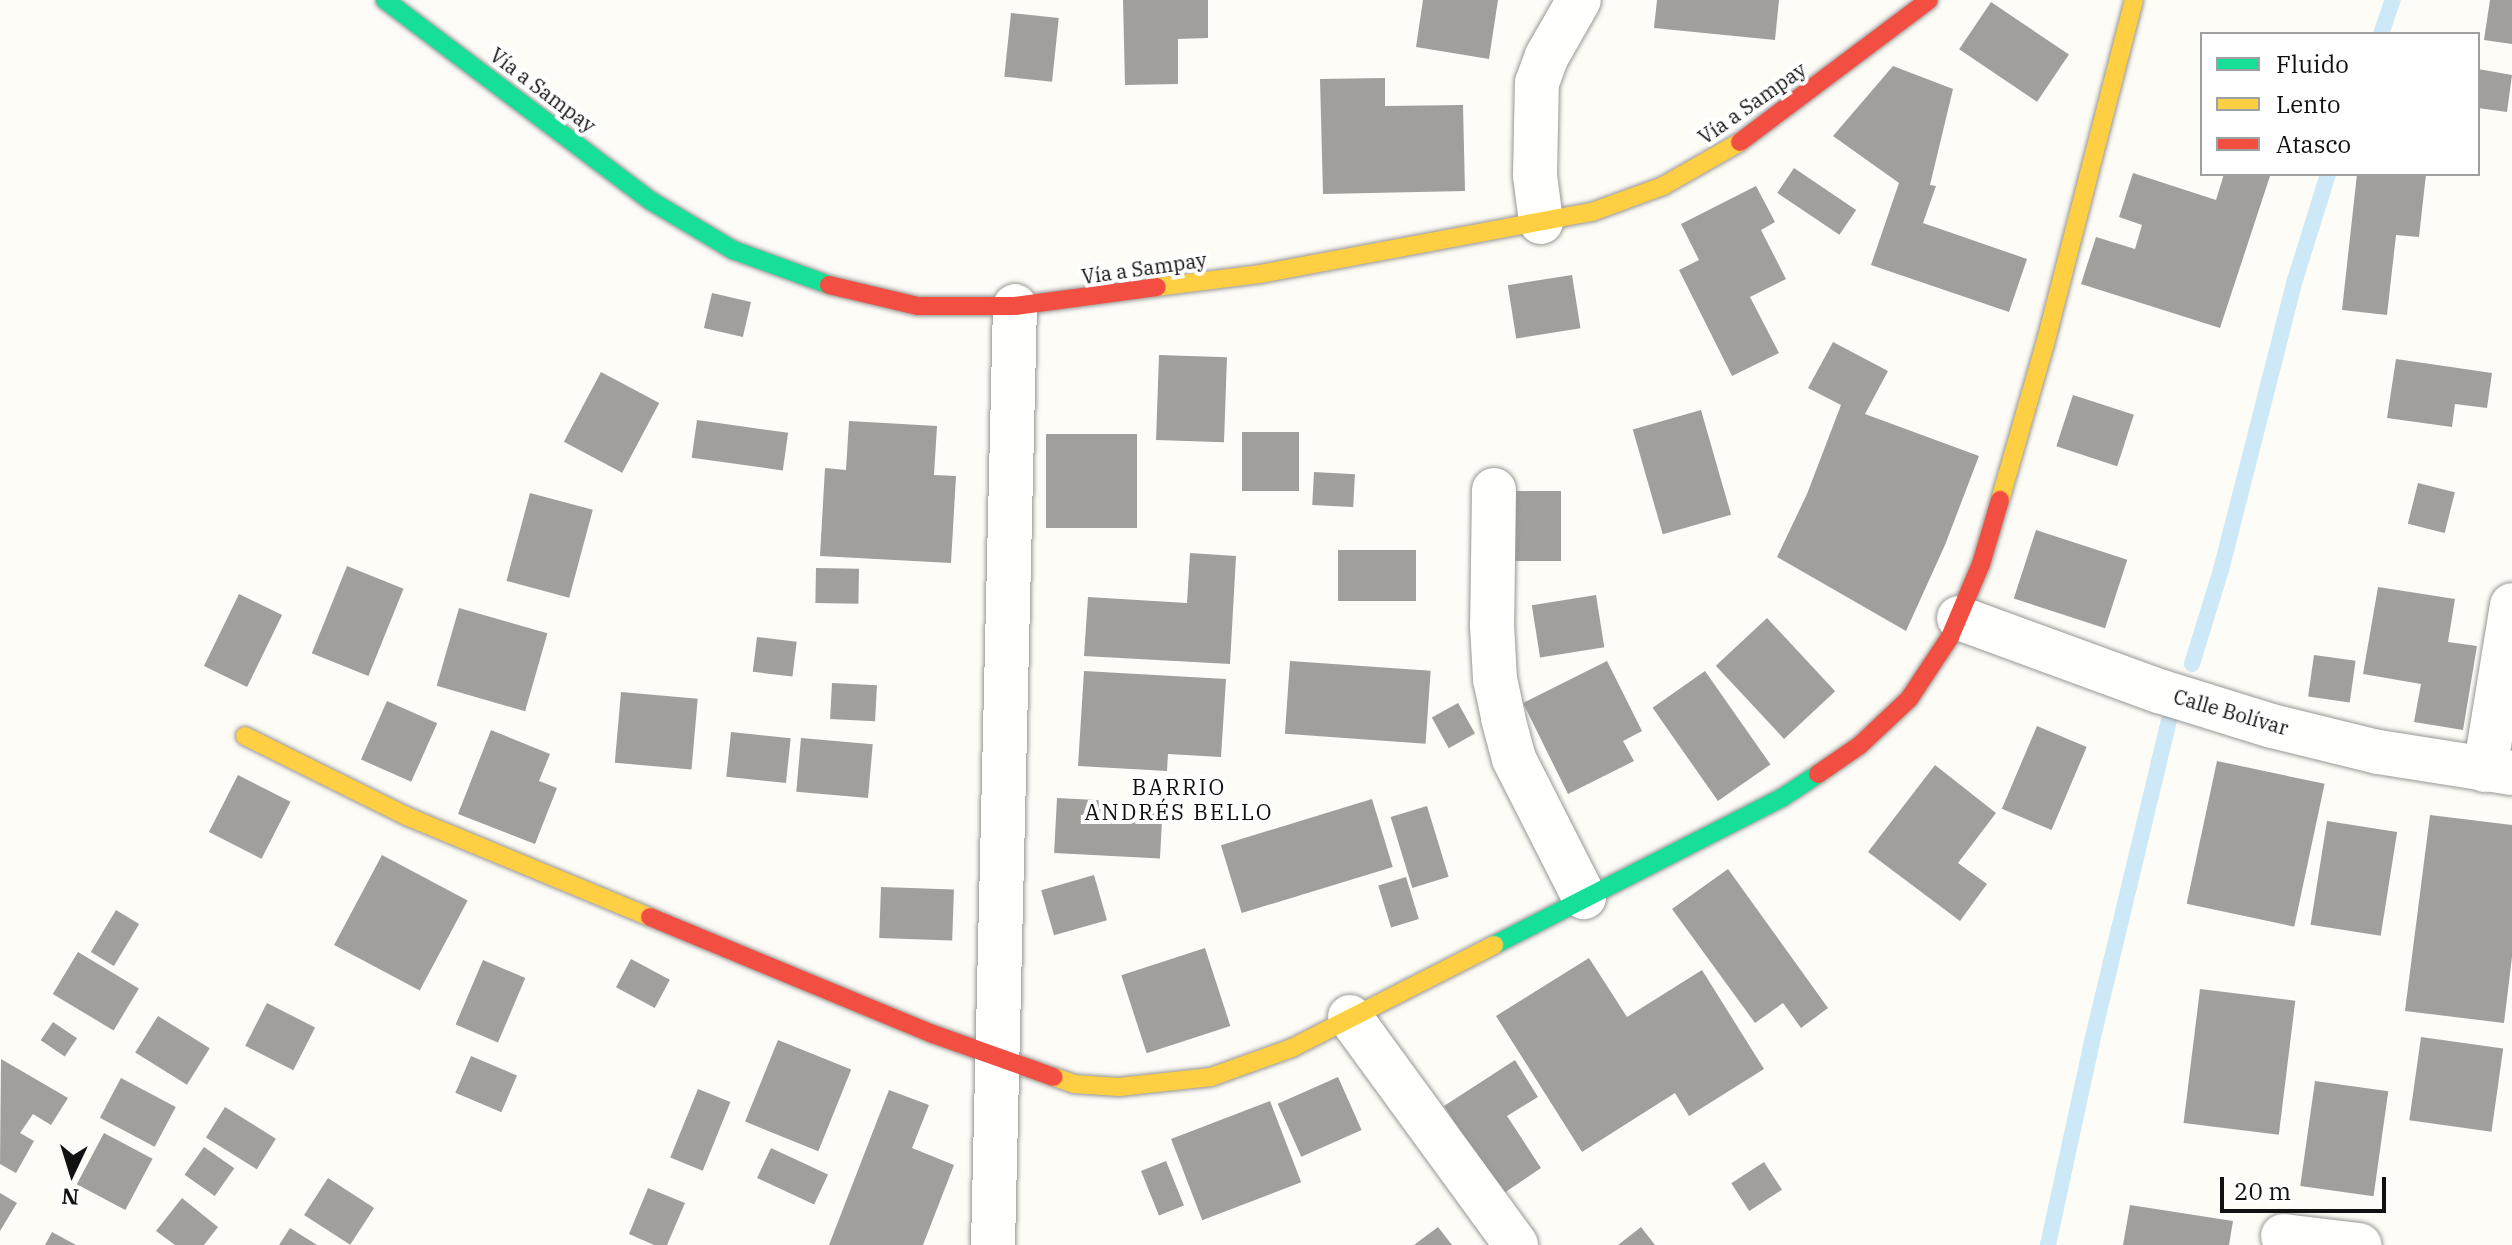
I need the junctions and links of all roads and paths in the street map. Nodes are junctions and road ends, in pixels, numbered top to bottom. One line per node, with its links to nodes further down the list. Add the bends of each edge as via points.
1 (385, 0): 6 (street, Vía a Sampay, via 651,201 733,250 811,281 918,306)
2 (1579, 0): 5 (street, via 1537,83 1535,175)
3 (1929, 0): 5 (street, Vía a Sampay, via 1746,139 1663,186 1592,212)
4 (2134, 0): 9 (street, via 2045,344 1981,564)
5 (1541, 222): 6 (street, Vía a Sampay, via 1260,274)
6 (1015, 306): 14 (street)
7 (1494, 490): 12 (street, via 1492,625 1503,718 1514,759)
8 (2512, 605): 11 (street)
9 (1959, 618): 11 (street, Calle Bolívar, via 2272,726 2378,752); 12 (street, via 1909,699 1860,745 1783,797)
10 (245, 736): 14 (street, via 406,816)
11 (2499, 772)
12 (1584, 897): 13 (street)
13 (1350, 1017): 14 (street, via 1292,1048 1211,1077 1161,1084 1074,1084); 17 (street)
14 (997, 1059): 16 (street)
15 (2283, 1236): 18 (street)
16 (993, 1245)
17 (1516, 1245)
18 (2359, 1245)

